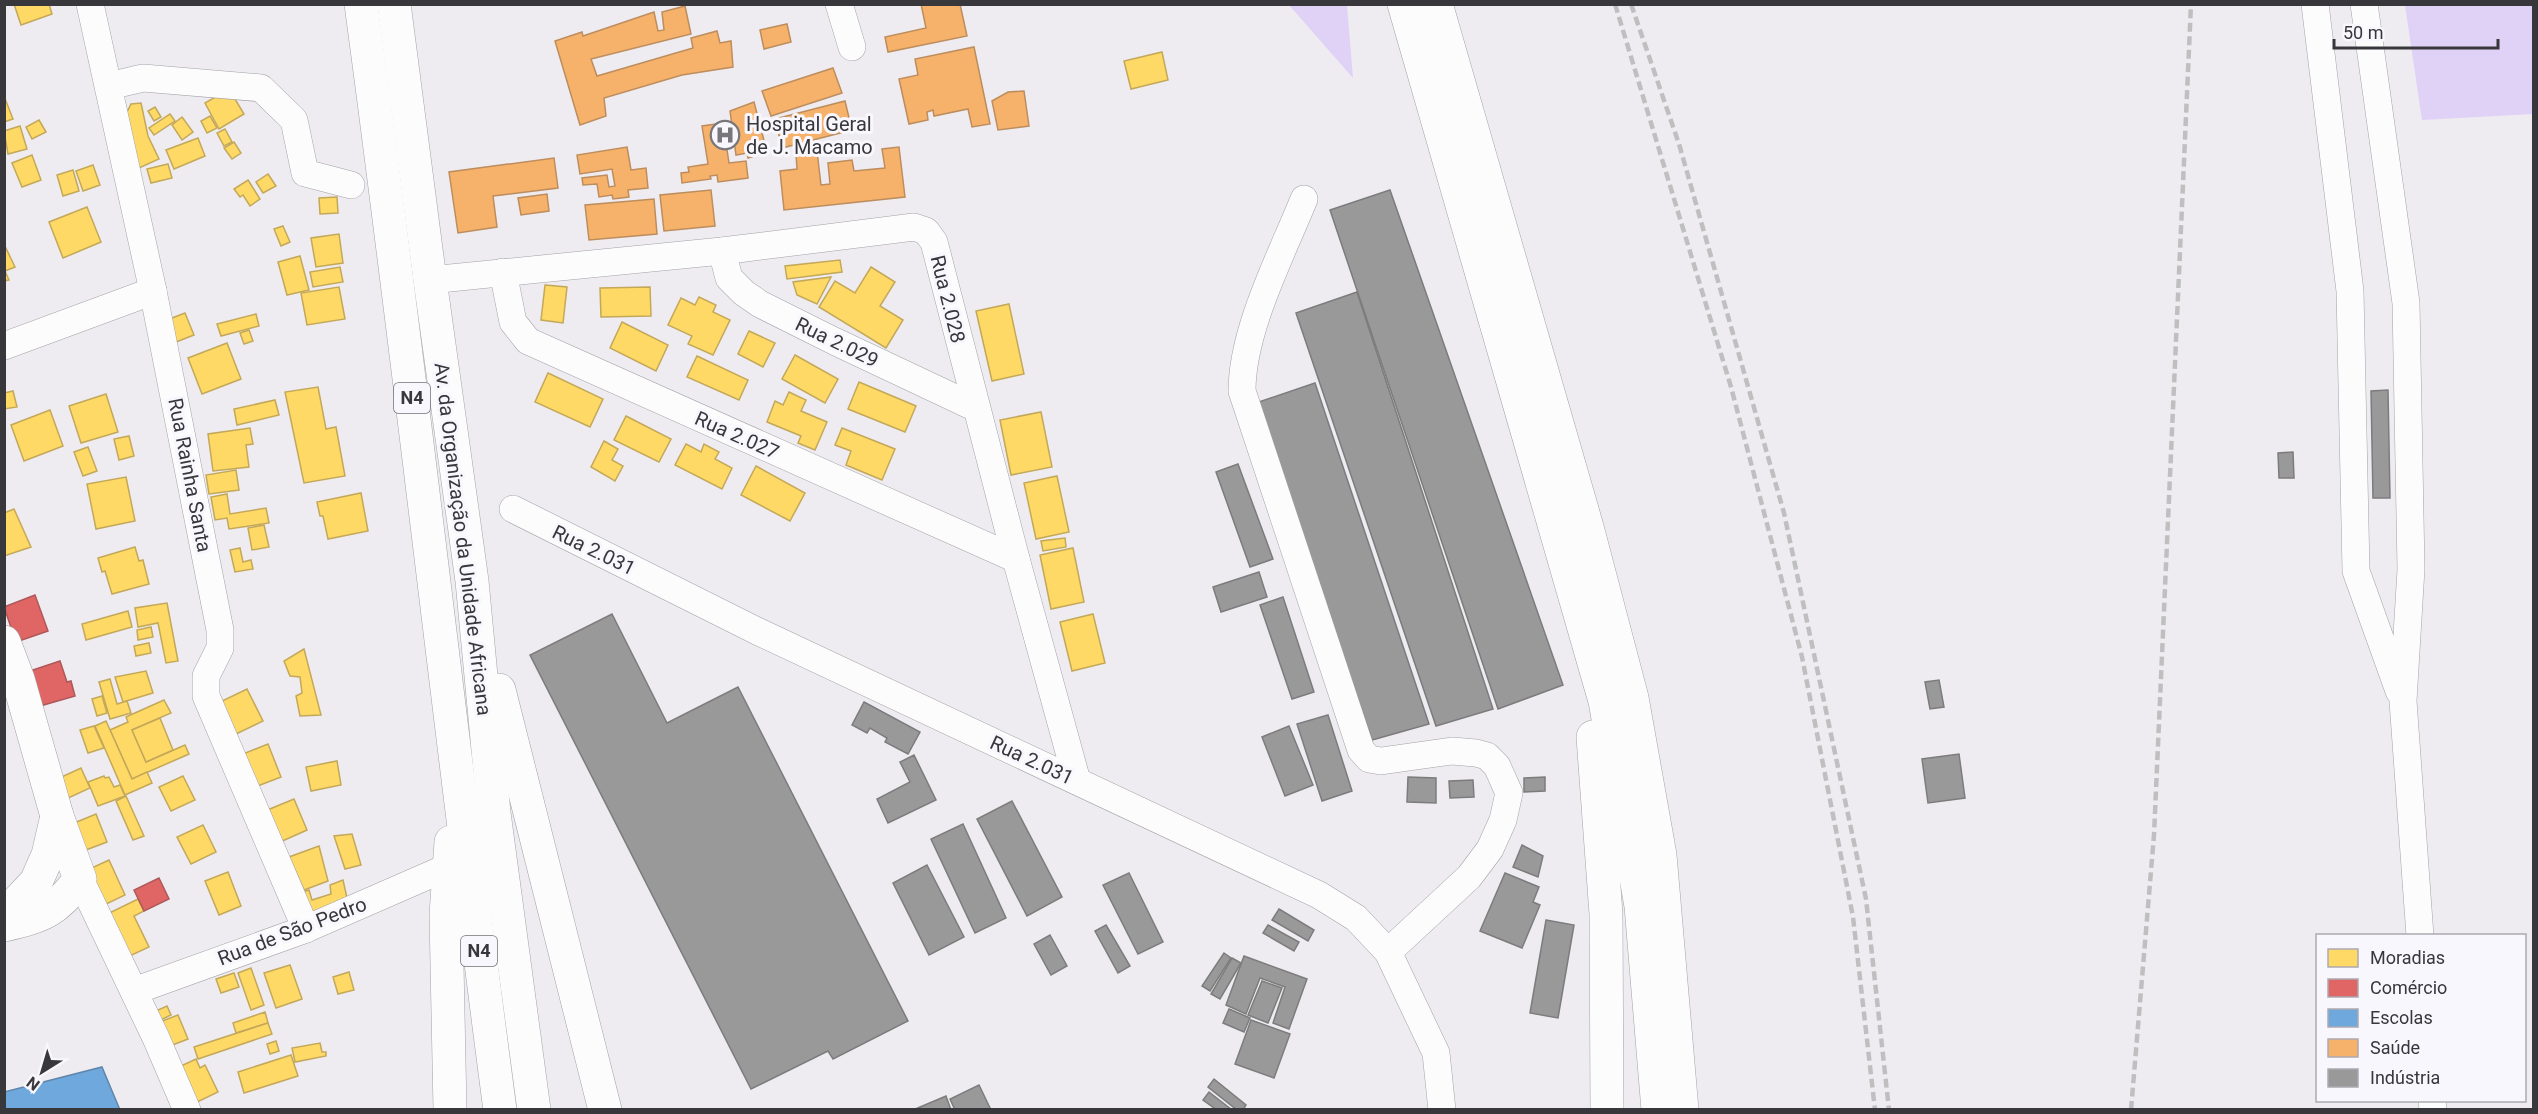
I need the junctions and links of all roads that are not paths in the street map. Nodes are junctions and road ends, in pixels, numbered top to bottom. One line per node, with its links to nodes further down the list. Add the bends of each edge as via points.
1 (90, 4): 10 (street, Rua Rainha Santa)
2 (361, 4): 26 (main road, Av. da Organização da Unidade Africana / N4)
3 (394, 4): 15 (main road, Av. da Organização da Unidade Africana / N4)
4 (839, 4): 9 (street)
5 (1404, 4): 20 (main road)
6 (1436, 4): 44 (main road, via 1587,527 1632,698 1660,855)
7 (2315, 4): 24 (street, via 2350,291 2356,571)
8 (2364, 4): 24 (street, via 2406,303 2411,569)
9 (852, 47)
10 (109, 86): 11 (street, via 143,78 261,88 294,120 305,173); 16 (street, Rua Rainha Santa)
11 (351, 185)
12 (1304, 199): 34 (street, via 1259,310 1244,364 1242,391 1361,750 1369,759 1381,761 1452,751 1487,756 1497,766 1509,793 1491,849 1469,877)
13 (722, 251): 14 (street, Rua 2.028); 18 (street, Rua 2.029, via 729,278 760,304); 18 (street, Rua 2.028, via 914,227 926,231 934,242)
14 (503, 272): 15 (street, Rua 2.028); 21 (street, Rua 2.027, via 513,322 528,341)
15 (430, 280): 22 (main road, Av. da Organização da Unidade Africana / N4)
16 (153, 291): 17 (street); 32 (street, Rua Rainha Santa, via 220,630 220,648 206,676 206,696)
17 (4, 346)
18 (976, 408): 21 (street, Rua 2.028)
19 (513, 509): 25 (street, Rua 2.031, via 757,631)
20 (1558, 540): 42 (main road, via 1591,718 1606,914); 43 (main road, via 1605,700 1641,906)
21 (1016, 558): 25 (street, Rua 2.028)
22 (472, 580): 39 (main road, Av. da Organização da Unidade Africana / N4, via 494,813); 40 (main road)
23 (4, 642): 27 (main road)
24 (2403, 701): 33 (street)
25 (1077, 781): 34 (street, Rua 2.031, via 1319,895 1356,918)
26 (458, 793): 28 (main road); 38 (main road, Av. da Organização da Unidade Africana / N4)
27 (57, 816): 29 (main road); 30 (main road, via 48,855 36,882)
28 (448, 867): 32 (street, Rua de São Pedro); 37 (main road)
29 (81, 879): 31 (main road, via 64,901 32,920); 35 (street)
30 (4, 916)
31 (4, 925)
32 (306, 929): 35 (street, Rua de São Pedro)
33 (2420, 934)
34 (1388, 952): 41 (street, Rua 2.031, via 1436,1053)
35 (134, 991): 36 (street)
36 (187, 1110)
37 (450, 1110)
38 (500, 1110)
39 (534, 1110)
40 (605, 1110)
41 (1442, 1110)
42 (1607, 1110)
43 (1658, 1110)
44 (1682, 1110)

